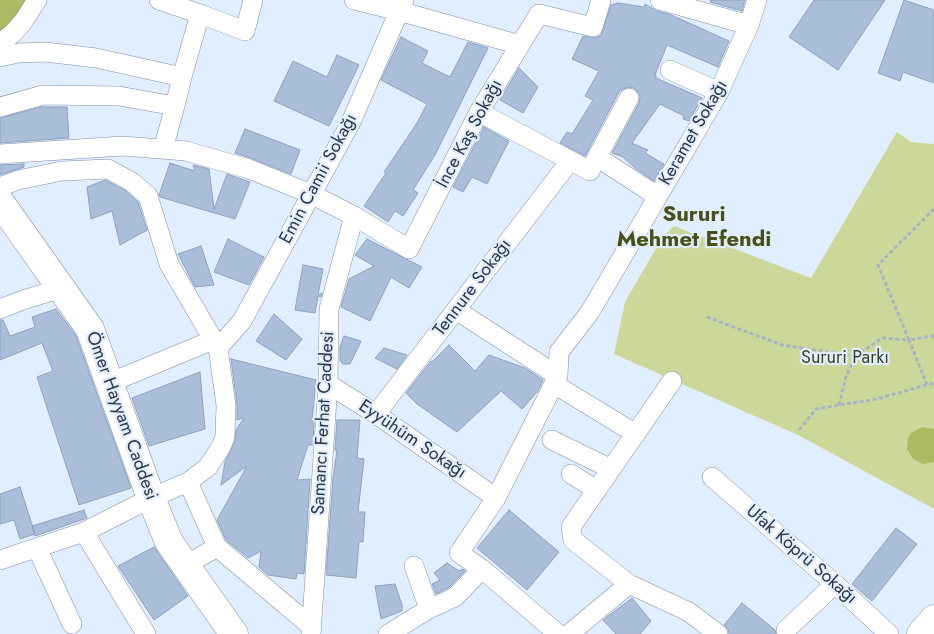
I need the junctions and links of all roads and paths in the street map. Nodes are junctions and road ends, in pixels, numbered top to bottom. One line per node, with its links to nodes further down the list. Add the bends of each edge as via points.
1 (37, 0): 11 (street, via 18,28)
2 (159, 0): 9 (street)
3 (253, 0): 9 (street, via 244,31)
4 (354, 0): 8 (street)
5 (601, 0): 12 (street, İnce Kaş Sokağı, via 593,27 539,14)
6 (660, 0): 10 (street)
7 (756, 0): 10 (street, Keramet Sokağı)
8 (401, 5): 12 (street); 26 (street, Emin Camii Sokağı, via 351,122)
9 (192, 12): 15 (street)
10 (749, 25): 16 (street, Keramet Sokağı)
11 (0, 43)
12 (520, 45): 20 (street, İnce Kaş Sokağı)
13 (0, 57): 15 (street, via 46,52 96,58)
14 (670, 70): 16 (street)
15 (182, 77): 18 (street)
16 (719, 92): 27 (street, Keramet Sokağı)
17 (629, 98): 23 (street)
18 (174, 106): 19 (street, via 119,96 44,95); 21 (street)
19 (0, 107)
20 (479, 112): 24 (street); 29 (street, İnce Kaş Sokağı, via 409,249)
21 (162, 149): 22 (street, via 123,146); 26 (street, via 186,151 250,169)
22 (0, 154)
23 (597, 157): 24 (street, via 590,171); 27 (street)
24 (570, 161): 33 (street, Tennure Sokağı)
25 (0, 187): 37 (street, via 62,171 108,168 132,182 148,196 168,264)
26 (311, 194): 29 (street); 37 (street, Emin Camii Sokağı, via 242,321)
27 (658, 196): 39 (street, Keramet Sokağı, via 590,312 559,352)
28 (934, 209): 36 (path, via 878,265)
29 (354, 216): 43 (street, Samancı Ferhat Caddesi, via 329,309)
30 (4, 217): 31 (street, Ömer Hayyam Caddesi)
31 (62, 288): 32 (street); 41 (street, Ömer Hayyam Caddesi, via 90,329)
32 (0, 309)
33 (456, 310): 39 (street); 46 (street, Tennure Sokağı)
34 (707, 317): 38 (path, via 782,345)
35 (933, 335): 36 (path)
36 (909, 340): 38 (path, via 882,338); 44 (path)
37 (216, 344): 41 (street); 53 (street, via 226,405 225,438 208,467)
38 (855, 356): 45 (path)
39 (556, 380): 48 (street); 56 (street, Keramet Sokağı)
40 (672, 381): 48 (street)
41 (109, 383): 55 (street, Ömer Hayyam Caddesi)
42 (934, 383): 44 (path)
43 (328, 384): 46 (street, Eyyühüm Sokağı); 70 (street, Samancı Ferhat Caddesi)
44 (927, 384): 45 (path, via 876,399)
45 (839, 405): 47 (path, via 816,409)
46 (376, 414): 56 (street, Eyyühüm Sokağı)
47 (799, 430)
48 (636, 434): 50 (street)
49 (552, 440): 50 (street)
50 (611, 469): 54 (street)
51 (571, 474): 54 (street)
52 (712, 477): 65 (street, Ufak Köprü Sokağı)
53 (188, 482): 55 (street); 58 (street)
54 (597, 490): 64 (street, via 571,527 573,540)
55 (151, 498): 57 (street); 61 (street, Ömer Hayyam Caddesi, via 169,542)
56 (496, 498): 63 (street, Keramet Sokağı, via 459,553)
57 (84, 532): 59 (street); 71 (street)
58 (217, 547): 61 (street); 70 (street)
59 (37, 548): 60 (street); 68 (street)
60 (0, 560)
61 (186, 565): 72 (street, Ömer Hayyam Caddesi)
62 (414, 566): 66 (street)
63 (482, 569): 66 (street, via 455,597); 74 (street)
64 (629, 584): 75 (street); 76 (street, via 689,612)
65 (835, 584): 69 (street); 77 (street, Ufak Köprü Sokağı)
66 (428, 610): 73 (street)
67 (934, 619): 78 (street)
68 (72, 624)
69 (786, 630)
70 (312, 631)
71 (146, 634)
72 (234, 634)
73 (388, 634)
74 (558, 634)
75 (569, 634)
76 (718, 634)
77 (889, 634)
78 (921, 634)

